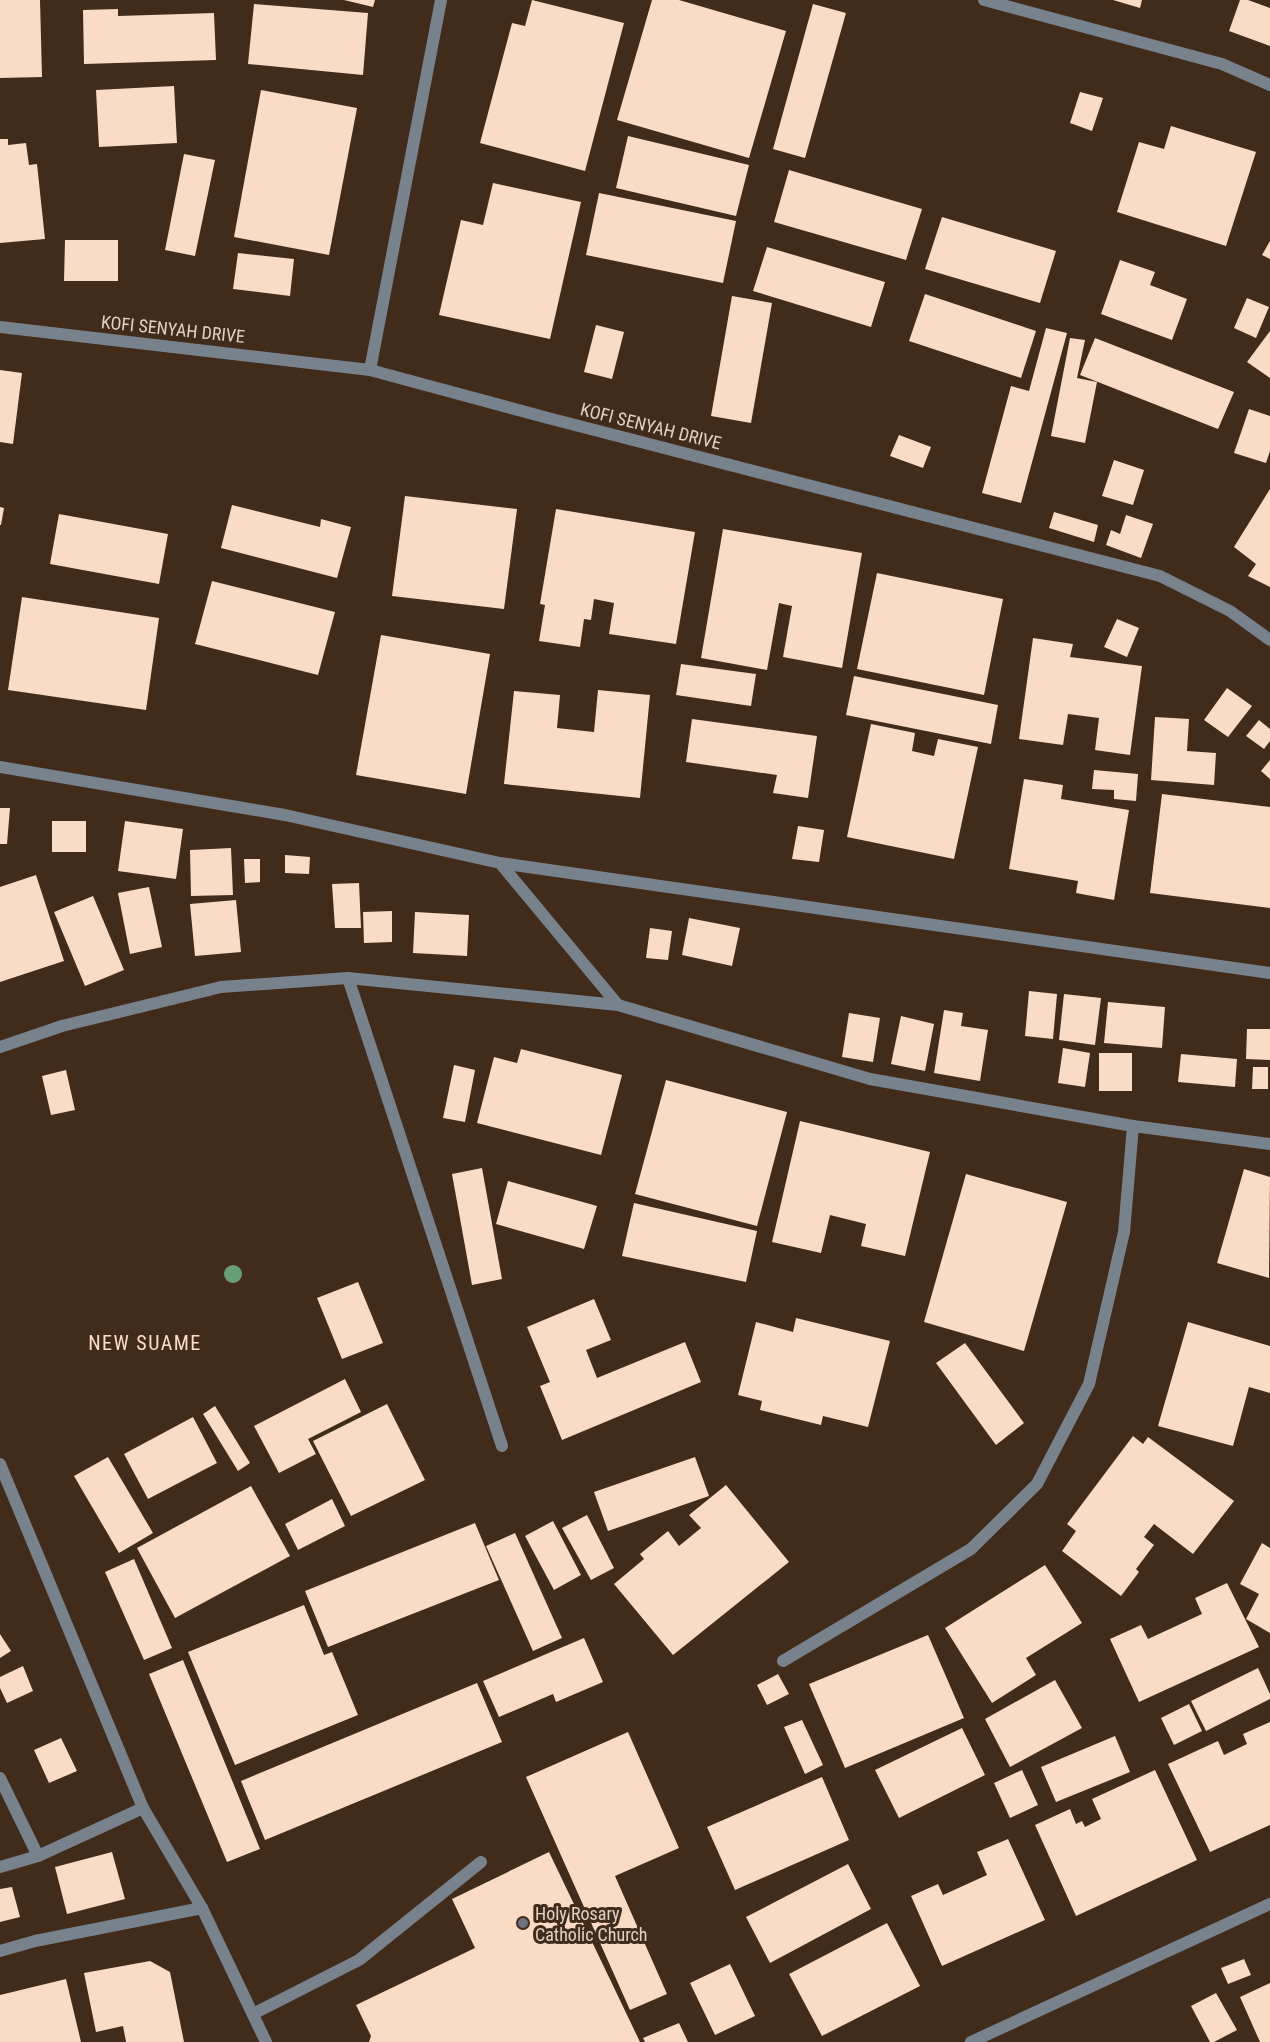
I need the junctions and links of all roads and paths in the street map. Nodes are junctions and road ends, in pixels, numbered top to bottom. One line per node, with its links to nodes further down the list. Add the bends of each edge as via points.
1 (441, 0): 5 (street)
2 (984, 0): 3 (street, via 1222,64)
3 (1270, 85)
4 (0, 327): 5 (street, KOFI SENYAH DRIVE)
5 (370, 369): 6 (street, KOFI SENYAH DRIVE, via 1160,576 1230,611)
6 (1270, 640)
7 (0, 767): 8 (street, via 285,815)
8 (500, 863): 9 (street); 11 (street)
9 (1270, 973)
10 (348, 978): 11 (street); 12 (street, via 221,987 62,1026); 15 (street)
11 (618, 1005): 13 (street, via 870,1079)
12 (0, 1047)
13 (1133, 1126): 14 (street); 17 (street, via 1124,1232 1089,1384 1037,1484 971,1549)
14 (1270, 1144)
15 (502, 1446)
16 (0, 1464): 19 (street)
17 (783, 1661)
18 (0, 1778): 20 (street)
19 (143, 1808): 20 (street); 24 (street)
20 (38, 1856): 22 (street)
21 (481, 1862): 26 (street, via 359,1960)
22 (0, 1867)
23 (1270, 1904): 28 (street)
24 (202, 1908): 25 (street); 26 (street)
25 (0, 1951)
26 (253, 2014): 27 (street)
27 (266, 2042)
28 (971, 2042)

